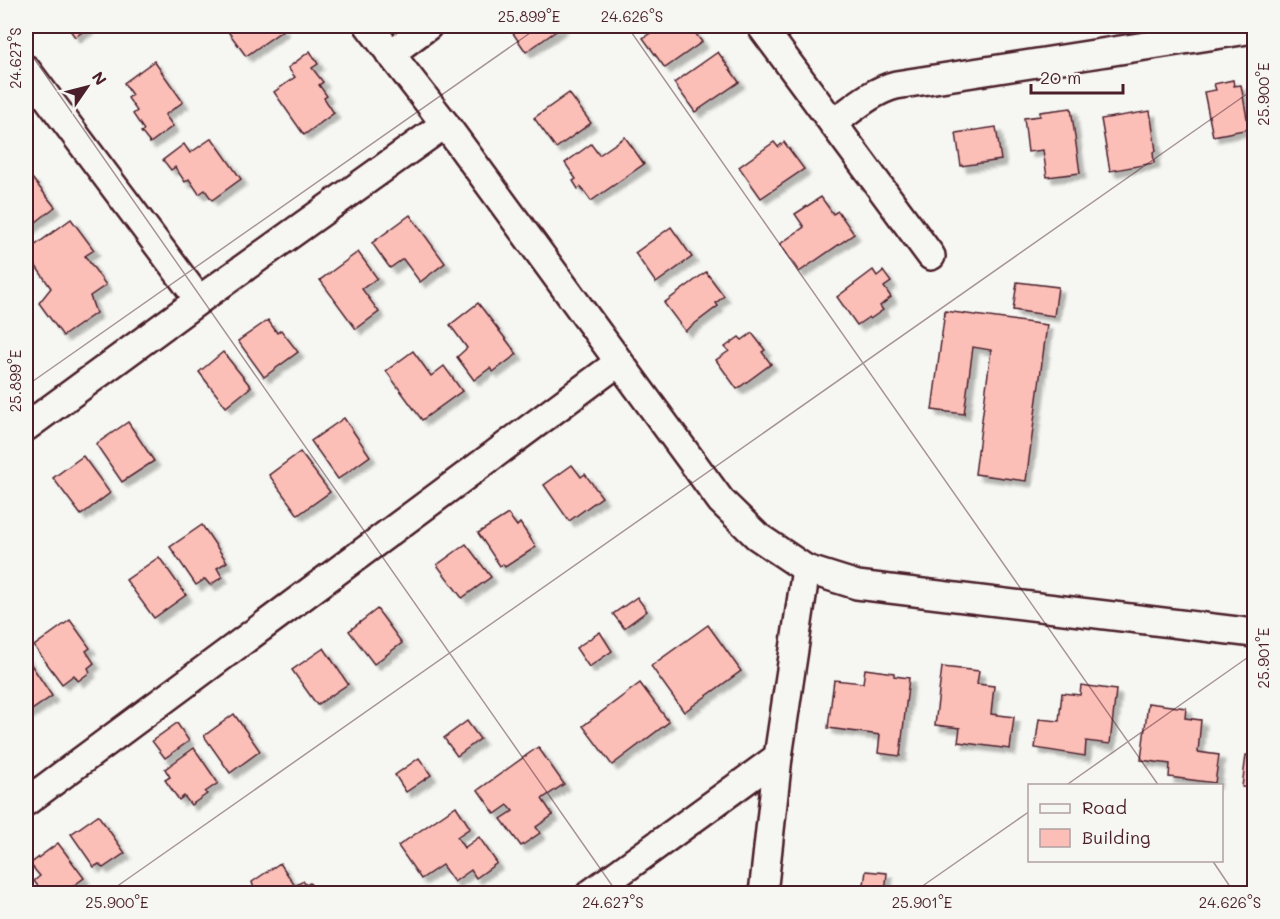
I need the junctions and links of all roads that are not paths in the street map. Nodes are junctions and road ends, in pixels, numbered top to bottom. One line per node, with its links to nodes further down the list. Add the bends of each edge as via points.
1 (369, 26): 5 (street)
2 (428, 26): 5 (street)
3 (761, 26): 7 (street)
4 (1254, 30): 7 (street, via 884,88)
5 (390, 54): 8 (street)
6 (26, 69): 10 (street)
7 (833, 123): 9 (street)
8 (445, 124): 10 (street); 11 (street)
9 (932, 256)
10 (199, 300): 12 (street)
11 (620, 362): 13 (street, via 721,501 757,536); 16 (street)
12 (26, 427)
13 (806, 569): 14 (street, via 857,585); 15 (street)
14 (1254, 633)
15 (778, 757): 17 (street); 18 (street)
16 (26, 802)
17 (590, 894)
18 (763, 894)

